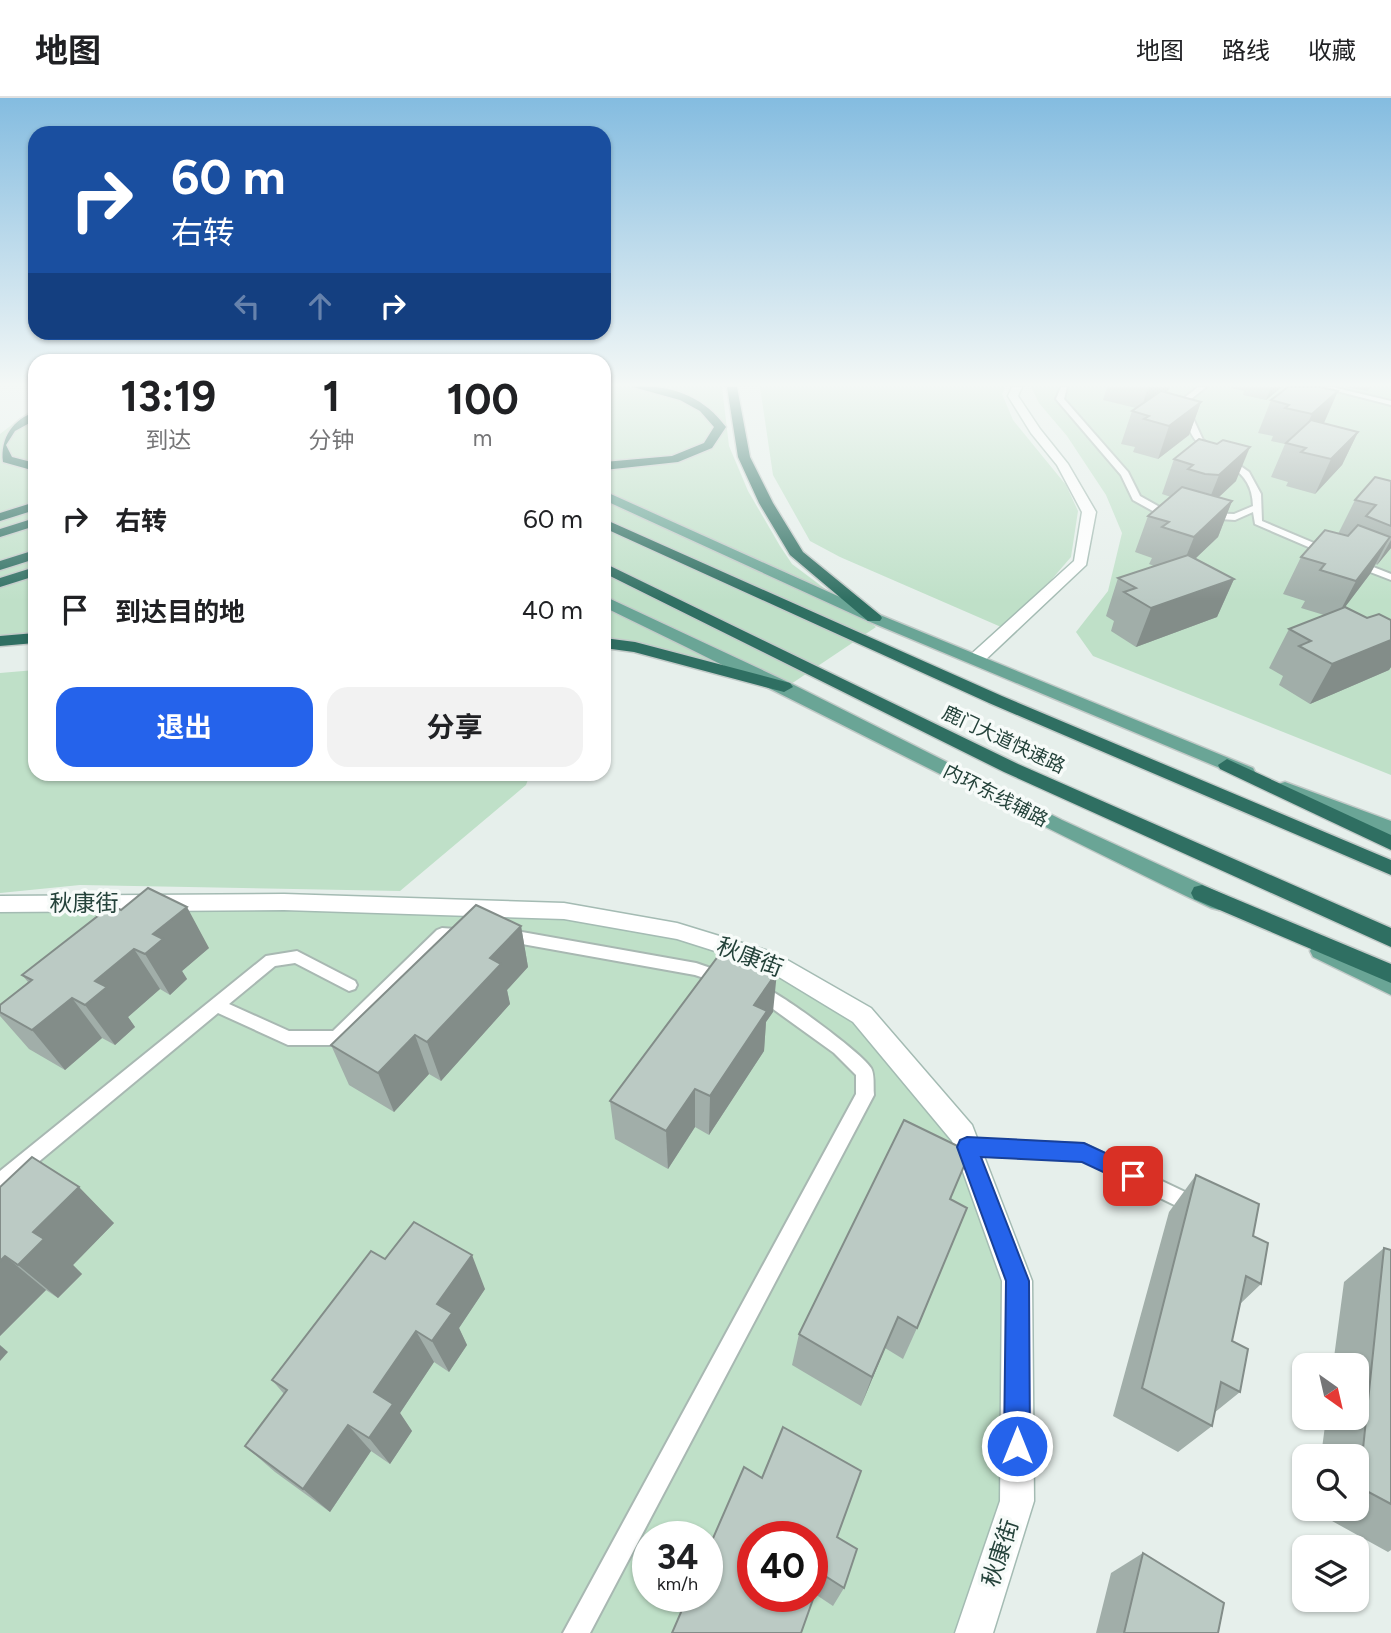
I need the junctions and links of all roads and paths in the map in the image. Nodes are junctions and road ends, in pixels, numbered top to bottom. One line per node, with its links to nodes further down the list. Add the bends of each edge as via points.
1 (7, 459): 7 (highway)
2 (675, 459): 8 (highway)
3 (745, 459): 27 (highway, via 796,555)
4 (1058, 459): 31 (street, via 1088,512 1081,562)
5 (1112, 459): 12 (lane, via 1136,498 1163,513)
6 (1226, 459): 11 (lane, via 1245,472 1257,494)
7 (28, 465)
8 (611, 465)
9 (611, 498): 27 (main road)
10 (28, 508): 14 (highway)
11 (1256, 508): 15 (lane); 16 (lane)
12 (1187, 514)
13 (1199, 515): 15 (lane)
14 (0, 517)
15 (1235, 517): 16 (lane)
16 (1258, 522): 24 (lane)
17 (28, 524): 19 (highway)
18 (611, 526): 36 (highway, 鹿门大道快速路, via 1168,776)
19 (0, 533)
20 (28, 556): 21 (highway)
21 (0, 566)
22 (611, 570): 39 (highway, 鹿门大道快速路, via 1011,768)
23 (28, 573): 25 (highway)
24 (1391, 577)
25 (0, 583)
26 (611, 604): 32 (main road, 内环东线辅路)
27 (874, 618): 31 (main road)
28 (28, 639): 29 (highway)
29 (0, 641)
30 (611, 644): 32 (highway)
31 (975, 660): 33 (main road)
32 (784, 687): 37 (main road, 内环东线辅路, via 1055,825)
33 (1227, 765): 34 (main road); 35 (highway)
34 (1391, 829)
35 (1391, 843)
36 (1391, 868)
37 (1202, 893): 40 (highway); 42 (main road, 内环东线辅路)
38 (0, 904): 44 (street, 秋康街, via 284,902 543,910 677,931 767,959 862,1015 963,1134)
39 (1391, 938)
40 (1391, 974)
41 (349, 985): 43 (lane, via 297,957 271,960)
42 (1391, 986)
43 (216, 1005): 45 (lane); 47 (lane, via 288,1038 337,1038 442,934 485,934 696,969 759,990 840,1048 864,1072 865,1095)
44 (967, 1147): 46 (lane, via 1084,1152); 48 (street, 秋康街, via 1017,1281 1017,1501)
45 (0, 1182)
46 (1206, 1212)
47 (576, 1633)
48 (974, 1633)

